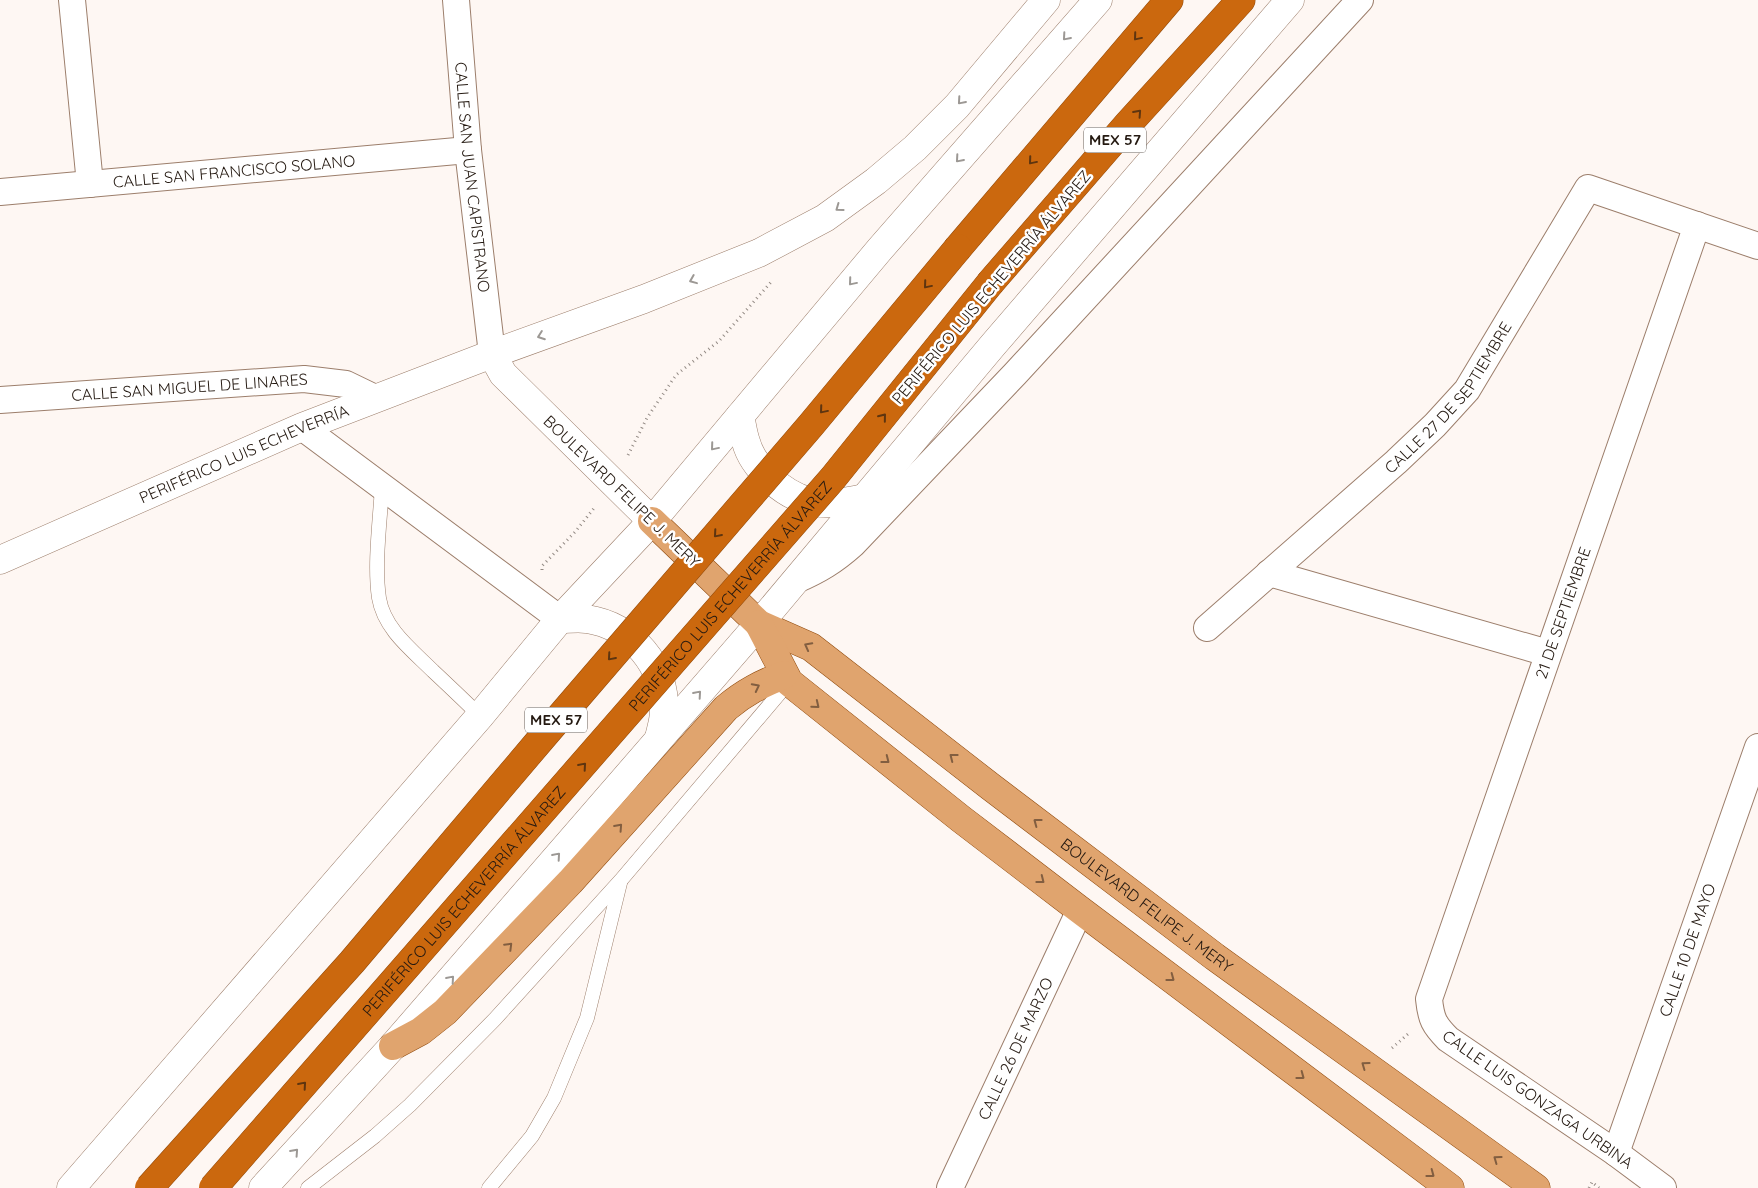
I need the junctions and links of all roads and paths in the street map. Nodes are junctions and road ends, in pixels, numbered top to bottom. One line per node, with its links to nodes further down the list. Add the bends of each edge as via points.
1 (72, 0): 12 (street)
2 (456, 0): 11 (street, CALLE SAN JUAN CAPISTRANO)
3 (1046, 0): 9 (main road)
4 (1098, 0): 10 (main road, one-way to 10)
5 (1169, 0): 42 (highway, MEX 57, one-way to 42, bridge, via 358,954)
6 (1241, 0): 43 (highway, PERIFÉRICO LUIS ECHEVERRÍA ÁLVAREZ / MEX 57, one-way to 6, bridge, via 833,478 991,282)
7 (1290, 0): 22 (main road)
8 (1360, 0): 26 (street, via 1015,374 852,544 820,570)
9 (992, 64): 10 (main road); 16 (main road, PERIFÉRICO LUIS ECHEVERRÍA, one-way to 16, via 957,106 915,148 825,218 750,257)
10 (1021, 88): 19 (main road, one-way to 19)
11 (468, 150): 12 (street, CALLE SAN FRANCISCO SOLANO); 16 (street, CALLE SAN JUAN CAPISTRANO)
12 (90, 184): 13 (street, CALLE SAN FRANCISCO SOLANO)
13 (0, 192)
14 (1696, 225): 15 (street); 25 (street, CALLE 27 DE SEPTIEMBRE, via 1588,188 1467,390 1396,462); 30 (street, 21 DE SEPTIEMBRE)
15 (1758, 246)
16 (492, 354): 17 (main road, PERIFÉRICO LUIS ECHEVERRÍA); 23 (main road, BOULEVARD FELIPE J. MERY, via 503,374)
17 (375, 398): 18 (street, CALLE SAN MIGUEL DE LINARES, via 346,384 304,379); 20 (main road, PERIFÉRICO LUIS ECHEVERRÍA)
18 (0, 400)
19 (740, 416): 22 (main road, via 746,444 760,469 782,488 808,501 837,504); 23 (main road, one-way to 23)
20 (302, 427): 21 (street); 24 (main road, PERIFÉRICO LUIS ECHEVERRÍA)
21 (382, 487): 27 (street); 32 (lane, via 377,578 384,614 404,644)
22 (865, 498): 26 (main road)
23 (652, 521): 27 (main road); 28 (main road, BOULEVARD FELIPE J. MERY)
24 (0, 560)
25 (1268, 573): 29 (street, CALLE 27 DE SEPTIEMBRE); 30 (street)
26 (796, 580): 28 (main road)
27 (560, 619): 32 (main road); 33 (main road, via 587,619 612,626 635,640 652,661 662,686 664,712)
28 (759, 624): 31 (main road, BOULEVARD FELIPE J. MERY); 33 (main road, one-way to 28); 39 (main road, BOULEVARD FELIPE J. MERY, one-way to 28, via 1215,957 811,647)
29 (1207, 628)
30 (1548, 653): 37 (street, 21 DE SEPTIEMBRE)
31 (786, 679): 35 (lane); 36 (main road, BOULEVARD FELIPE J. MERY, one-way to 36); 38 (main road, one-way to 31, via 421,1031 445,1012 570,882 726,708 758,685)
32 (480, 716): 41 (main road)
33 (660, 738): 38 (main road, one-way to 33)
34 (1758, 747): 40 (street, CALLE 10 DE MAYO)
35 (621, 880): 45 (lane, via 410,1105); 46 (lane, via 587,1018 554,1098 532,1136)
36 (1080, 910): 47 (street, CALLE 26 DE MARZO); 48 (main road, BOULEVARD FELIPE J. MERY, one-way to 48)
37 (1430, 1007): 39 (path); 40 (street, CALLE LUIS GONZAGA URBINA, via 1437,1028 1448,1038)
38 (393, 1046): 44 (main road, one-way to 38)
39 (1368, 1067): 49 (main road, BOULEVARD FELIPE J. MERY, one-way to 39)
40 (1616, 1152): 52 (street, CALLE LUIS GONZAGA URBINA)
41 (71, 1188)
42 (149, 1188)
43 (214, 1188)
44 (262, 1188)
45 (308, 1188)
46 (489, 1188)
47 (950, 1188)
48 (1450, 1188)
49 (1536, 1188)
50 (1589, 1188): 51 (path, via 1592,1182)
51 (1599, 1188)
52 (1663, 1188)

